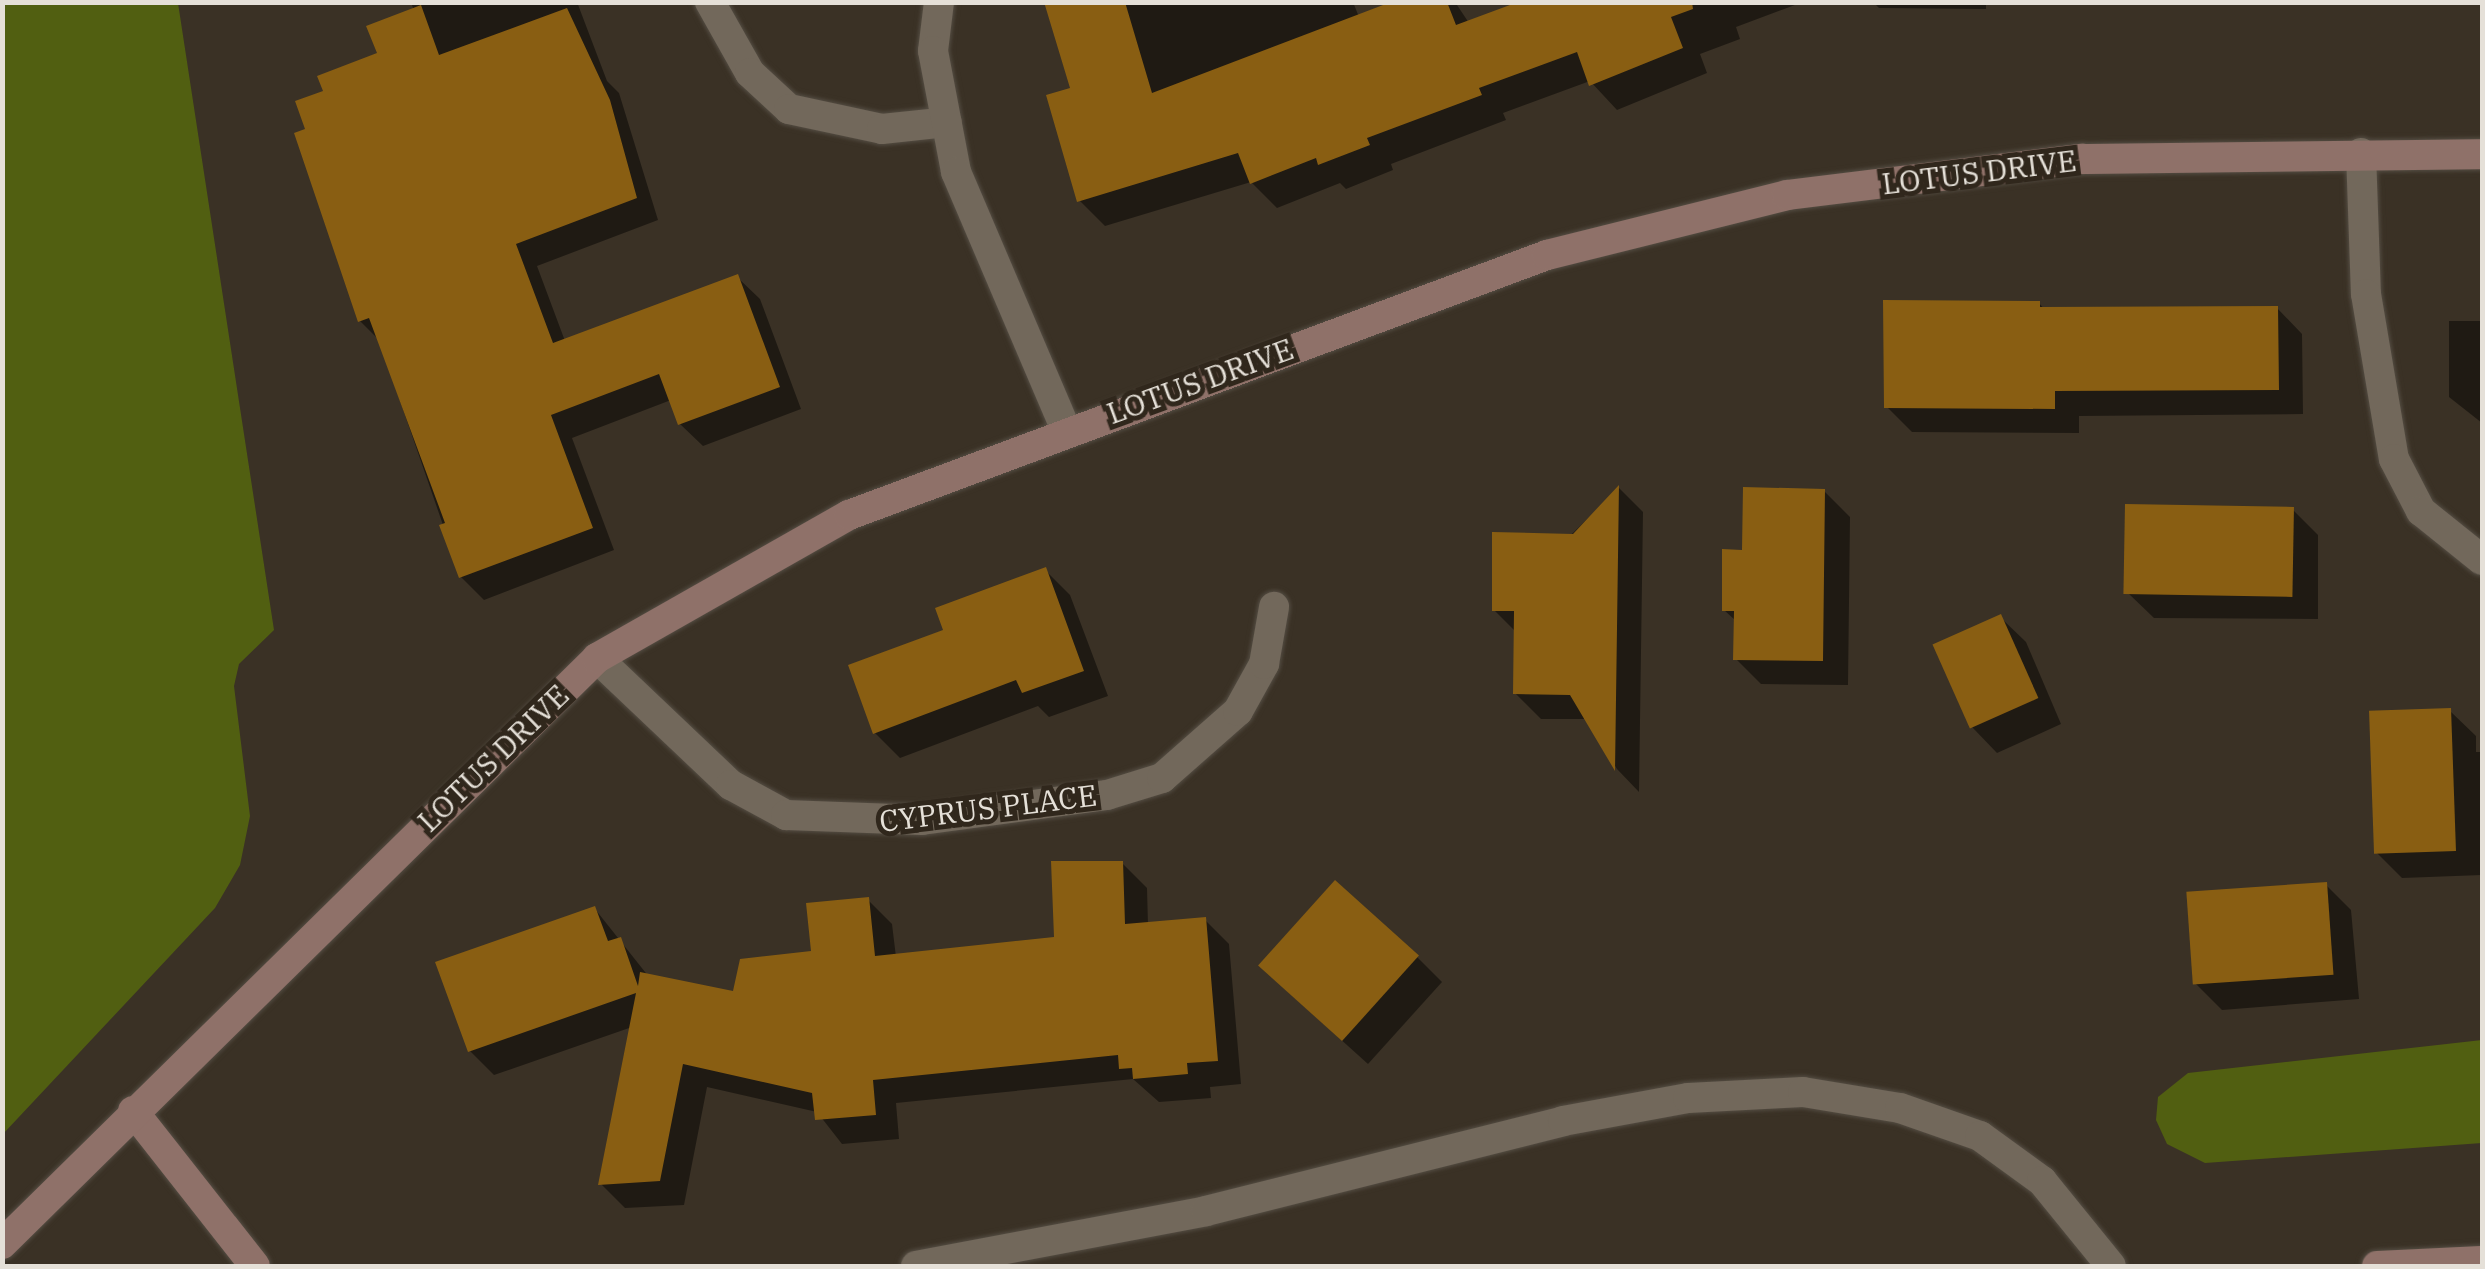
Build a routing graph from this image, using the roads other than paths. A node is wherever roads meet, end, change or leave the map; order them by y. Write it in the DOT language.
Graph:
graph roads {
  1 [pos="710,2"];
  2 [pos="939,2"];
  3 [pos="947,122"];
  4 [pos="2361,153"];
  5 [pos="2482,154"];
  6 [pos="1066,430"];
  7 [pos="2482,560"];
  8 [pos="1274,607"];
  9 [pos="598,658"];
  10 [pos="134,1111"];
  11 [pos="2,1244"];
  12 [pos="2482,1261"];
  13 [pos="256,1266"];
  14 [pos="916,1266"];
  15 [pos="2111,1266"];
  16 [pos="2377,1266"];
  1 -- 3 [label="street"];
  2 -- 3 [label="street"];
  3 -- 6 [label="street"];
  4 -- 5 [label="street, LOTUS DRIVE"];
  4 -- 6 [label="street, LOTUS DRIVE"];
  4 -- 7 [label="street"];
  6 -- 9 [label="street, LOTUS DRIVE"];
  8 -- 9 [label="street, CYPRUS PLACE"];
  9 -- 10 [label="street, LOTUS DRIVE"];
  10 -- 11 [label="street, LOTUS DRIVE"];
  10 -- 13 [label="street"];
  12 -- 16 [label="street"];
  14 -- 15 [label="street"];
}
